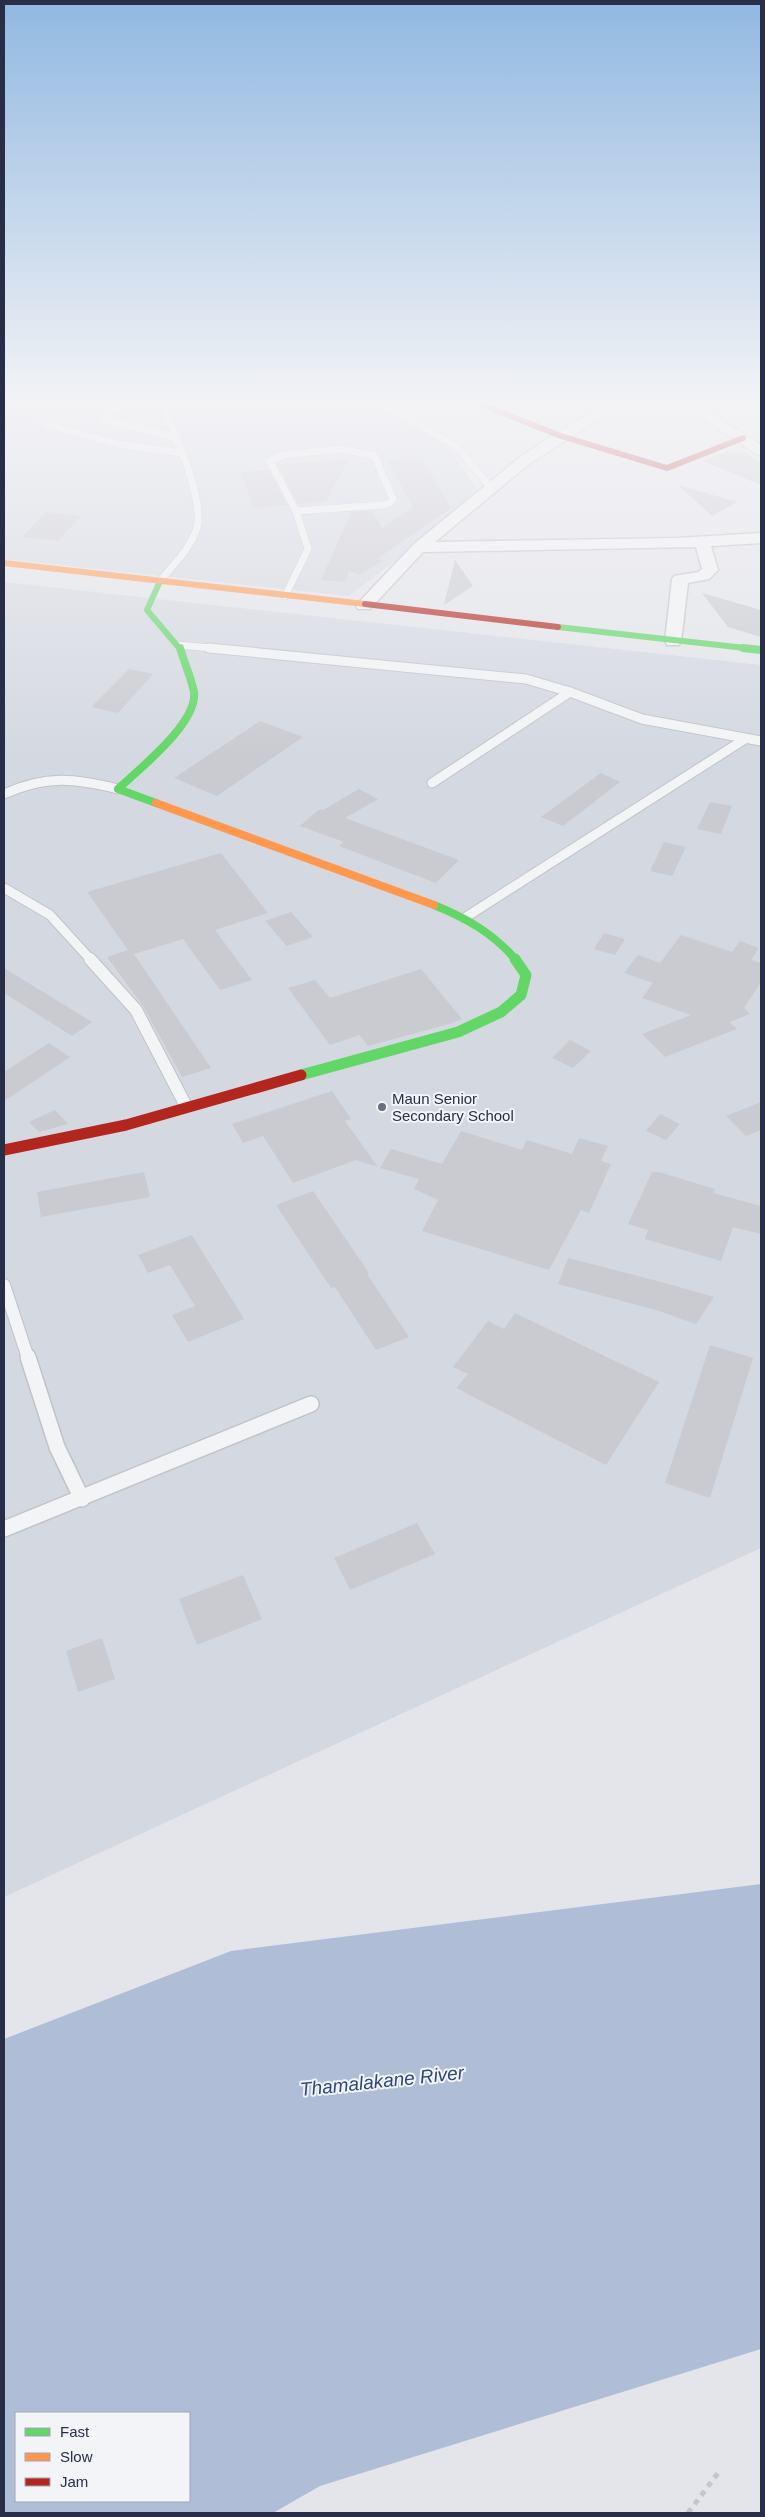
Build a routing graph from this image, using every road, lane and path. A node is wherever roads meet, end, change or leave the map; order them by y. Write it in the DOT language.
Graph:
graph roads {
  1 [pos="199,522"];
  2 [pos="300,522"];
  3 [pos="450,522"];
  4 [pos="761,538"];
  5 [pos="702,542"];
  6 [pos="419,547"];
  7 [pos="4,563"];
  8 [pos="160,581"];
  9 [pos="285,596"];
  10 [pos="364,606"];
  11 [pos="673,641"];
  12 [pos="178,645"];
  13 [pos="761,650"];
  14 [pos="570,692"];
  15 [pos="746,739"];
  16 [pos="761,741"];
  17 [pos="432,783"];
  18 [pos="118,789"];
  19 [pos="4,794"];
  20 [pos="4,888"];
  21 [pos="466,917"];
  22 [pos="186,1106"];
  23 [pos="4,1150"];
  24 [pos="4,1285"];
  25 [pos="311,1404"];
  26 [pos="82,1499"];
  27 [pos="4,1529"];
  28 [pos="721,2468"];
  29 [pos="688,2513"];
  1 -- 8 [label="lane"];
  2 -- 9 [label="lane"];
  3 -- 6 [label="street"];
  4 -- 5 [label="street"];
  5 -- 6 [label="street"];
  5 -- 11 [label="street"];
  6 -- 10 [label="street"];
  7 -- 8 [label="street"];
  8 -- 9 [label="street"];
  8 -- 12 [label="street"];
  9 -- 10 [label="street"];
  10 -- 11 [label="street"];
  11 -- 13 [label="street"];
  12 -- 14 [label="lane"];
  12 -- 18 [label="street"];
  14 -- 15 [label="lane"];
  14 -- 17 [label="lane"];
  15 -- 16 [label="lane"];
  15 -- 21 [label="lane"];
  18 -- 19 [label="lane"];
  18 -- 21 [label="street"];
  20 -- 22 [label="lane"];
  21 -- 22 [label="street"];
  22 -- 23 [label="street"];
  24 -- 26 [label="lane"];
  25 -- 26 [label="lane"];
  26 -- 27 [label="lane"];
  28 -- 29 [label="path"];
}
